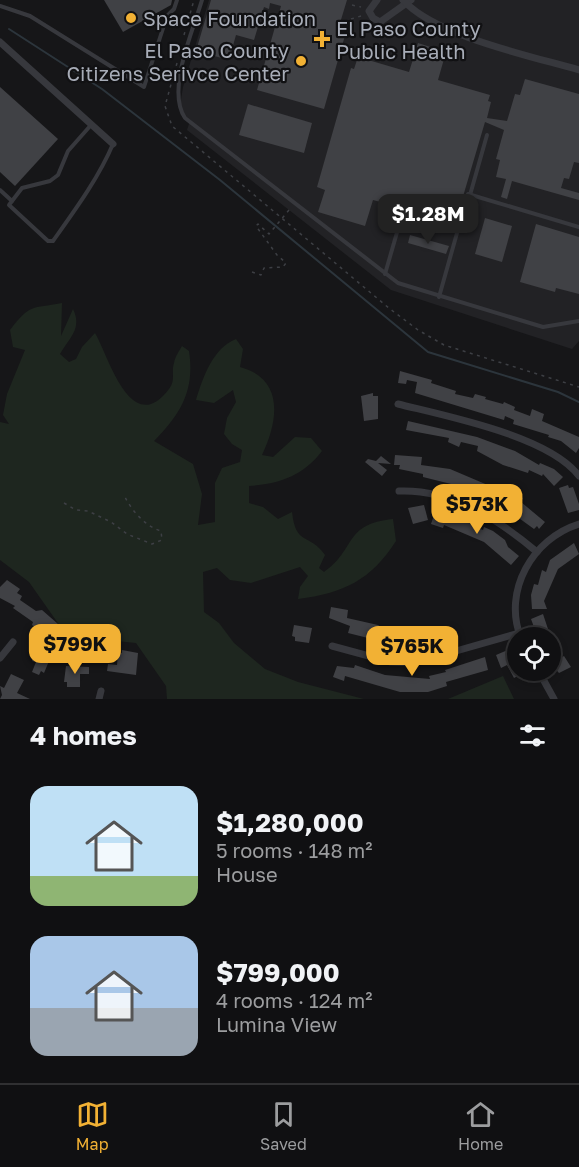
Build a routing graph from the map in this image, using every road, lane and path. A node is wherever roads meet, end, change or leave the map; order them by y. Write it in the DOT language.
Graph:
graph roads {
  1 [pos="177,0"];
  2 [pos="202,0"];
  3 [pos="378,0"];
  4 [pos="407,1"];
  5 [pos="352,5"];
  6 [pos="0,6"];
  7 [pos="361,7"];
  8 [pos="360,16"];
  9 [pos="351,19"];
  10 [pos="0,42"];
  11 [pos="579,70"];
  12 [pos="92,124"];
  13 [pos="487,135"];
  14 [pos="113,144"];
  15 [pos="0,190"];
  16 [pos="470,195"];
  17 [pos="12,201"];
  18 [pos="289,210"];
  19 [pos="579,227"];
  20 [pos="398,229"];
  21 [pos="269,234"];
  22 [pos="265,239"];
  23 [pos="252,272"];
  24 [pos="385,274"];
  25 [pos="439,297"];
  26 [pos="579,321"];
  27 [pos="398,404"];
  28 [pos="579,476"];
  29 [pos="399,490"];
  30 [pos="125,496"];
  31 [pos="64,503"];
  32 [pos="579,524"];
  33 [pos="537,552"];
  34 [pos="518,627"];
  35 [pos="507,638"];
  36 [pos="13,642"];
  37 [pos="332,646"];
  38 [pos="0,658"];
  39 [pos="544,681"];
  40 [pos="554,699"];
  1 -- 6 [label="lane"];
  2 -- 24 [label="lane"];
  3 -- 4 [label="street"];
  4 -- 11 [label="street"];
  5 -- 7 [label="path"];
  8 -- 9 [label="path"];
  10 -- 12 [label="street"];
  12 -- 14 [label="street"];
  12 -- 17 [label="lane"];
  13 -- 16 [label="lane"];
  14 -- 17 [label="lane"];
  15 -- 17 [label="lane"];
  16 -- 19 [label="lane"];
  16 -- 25 [label="lane"];
  18 -- 21 [label="path"];
  20 -- 24 [label="lane"];
  21 -- 22 [label="path"];
  21 -- 22 [label="path"];
  22 -- 23 [label="path"];
  24 -- 25 [label="lane"];
  25 -- 26 [label="lane"];
  27 -- 28 [label="street"];
  29 -- 33 [label="street"];
  30 -- 31 [label="path"];
  32 -- 33 [label="street"];
  33 -- 34 [label="street"];
  35 -- 37 [label="street"];
  36 -- 38 [label="street"];
  39 -- 40 [label="street"];
}
